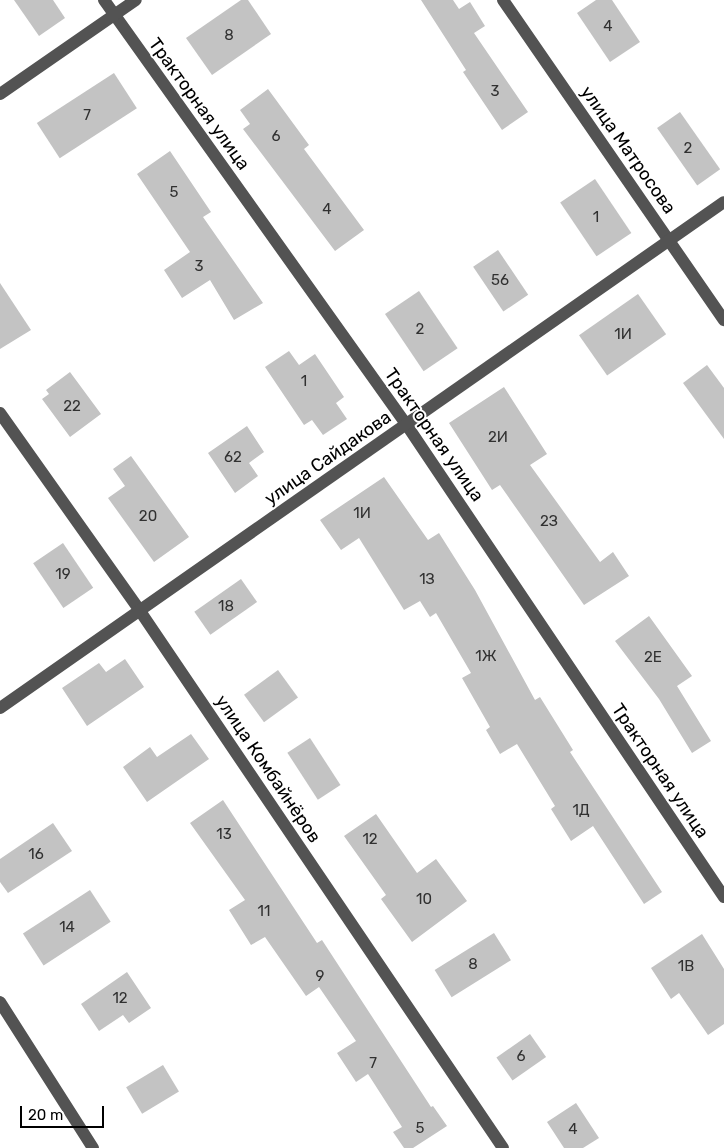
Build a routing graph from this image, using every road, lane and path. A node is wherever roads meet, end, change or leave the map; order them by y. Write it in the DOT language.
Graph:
graph roads {
  1 [pos="104,0"];
  2 [pos="136,0"];
  3 [pos="502,0"];
  4 [pos="114,15"];
  5 [pos="0,94"];
  6 [pos="724,202"];
  7 [pos="670,241"];
  8 [pos="724,320"];
  9 [pos="0,412"];
  10 [pos="406,424"];
  11 [pos="140,611"];
  12 [pos="0,708"];
  13 [pos="724,897"];
  14 [pos="0,1002"];
  15 [pos="92,1148"];
  16 [pos="503,1148"];
  1 -- 4 [label="street, Тракторная улица"];
  2 -- 4 [label="street"];
  3 -- 7 [label="street, улица Матросова"];
  4 -- 5 [label="street"];
  4 -- 10 [label="street, Тракторная улица"];
  6 -- 7 [label="street, улица Сайдакова"];
  7 -- 8 [label="street, улица Матросова"];
  7 -- 10 [label="street, улица Сайдакова"];
  9 -- 11 [label="street, улица Комбайнёров"];
  10 -- 11 [label="street, улица Сайдакова"];
  10 -- 13 [label="street, Тракторная улица"];
  11 -- 12 [label="street, улица Сайдакова"];
  11 -- 16 [label="street, улица Комбайнёров"];
  14 -- 15 [label="street"];
}
